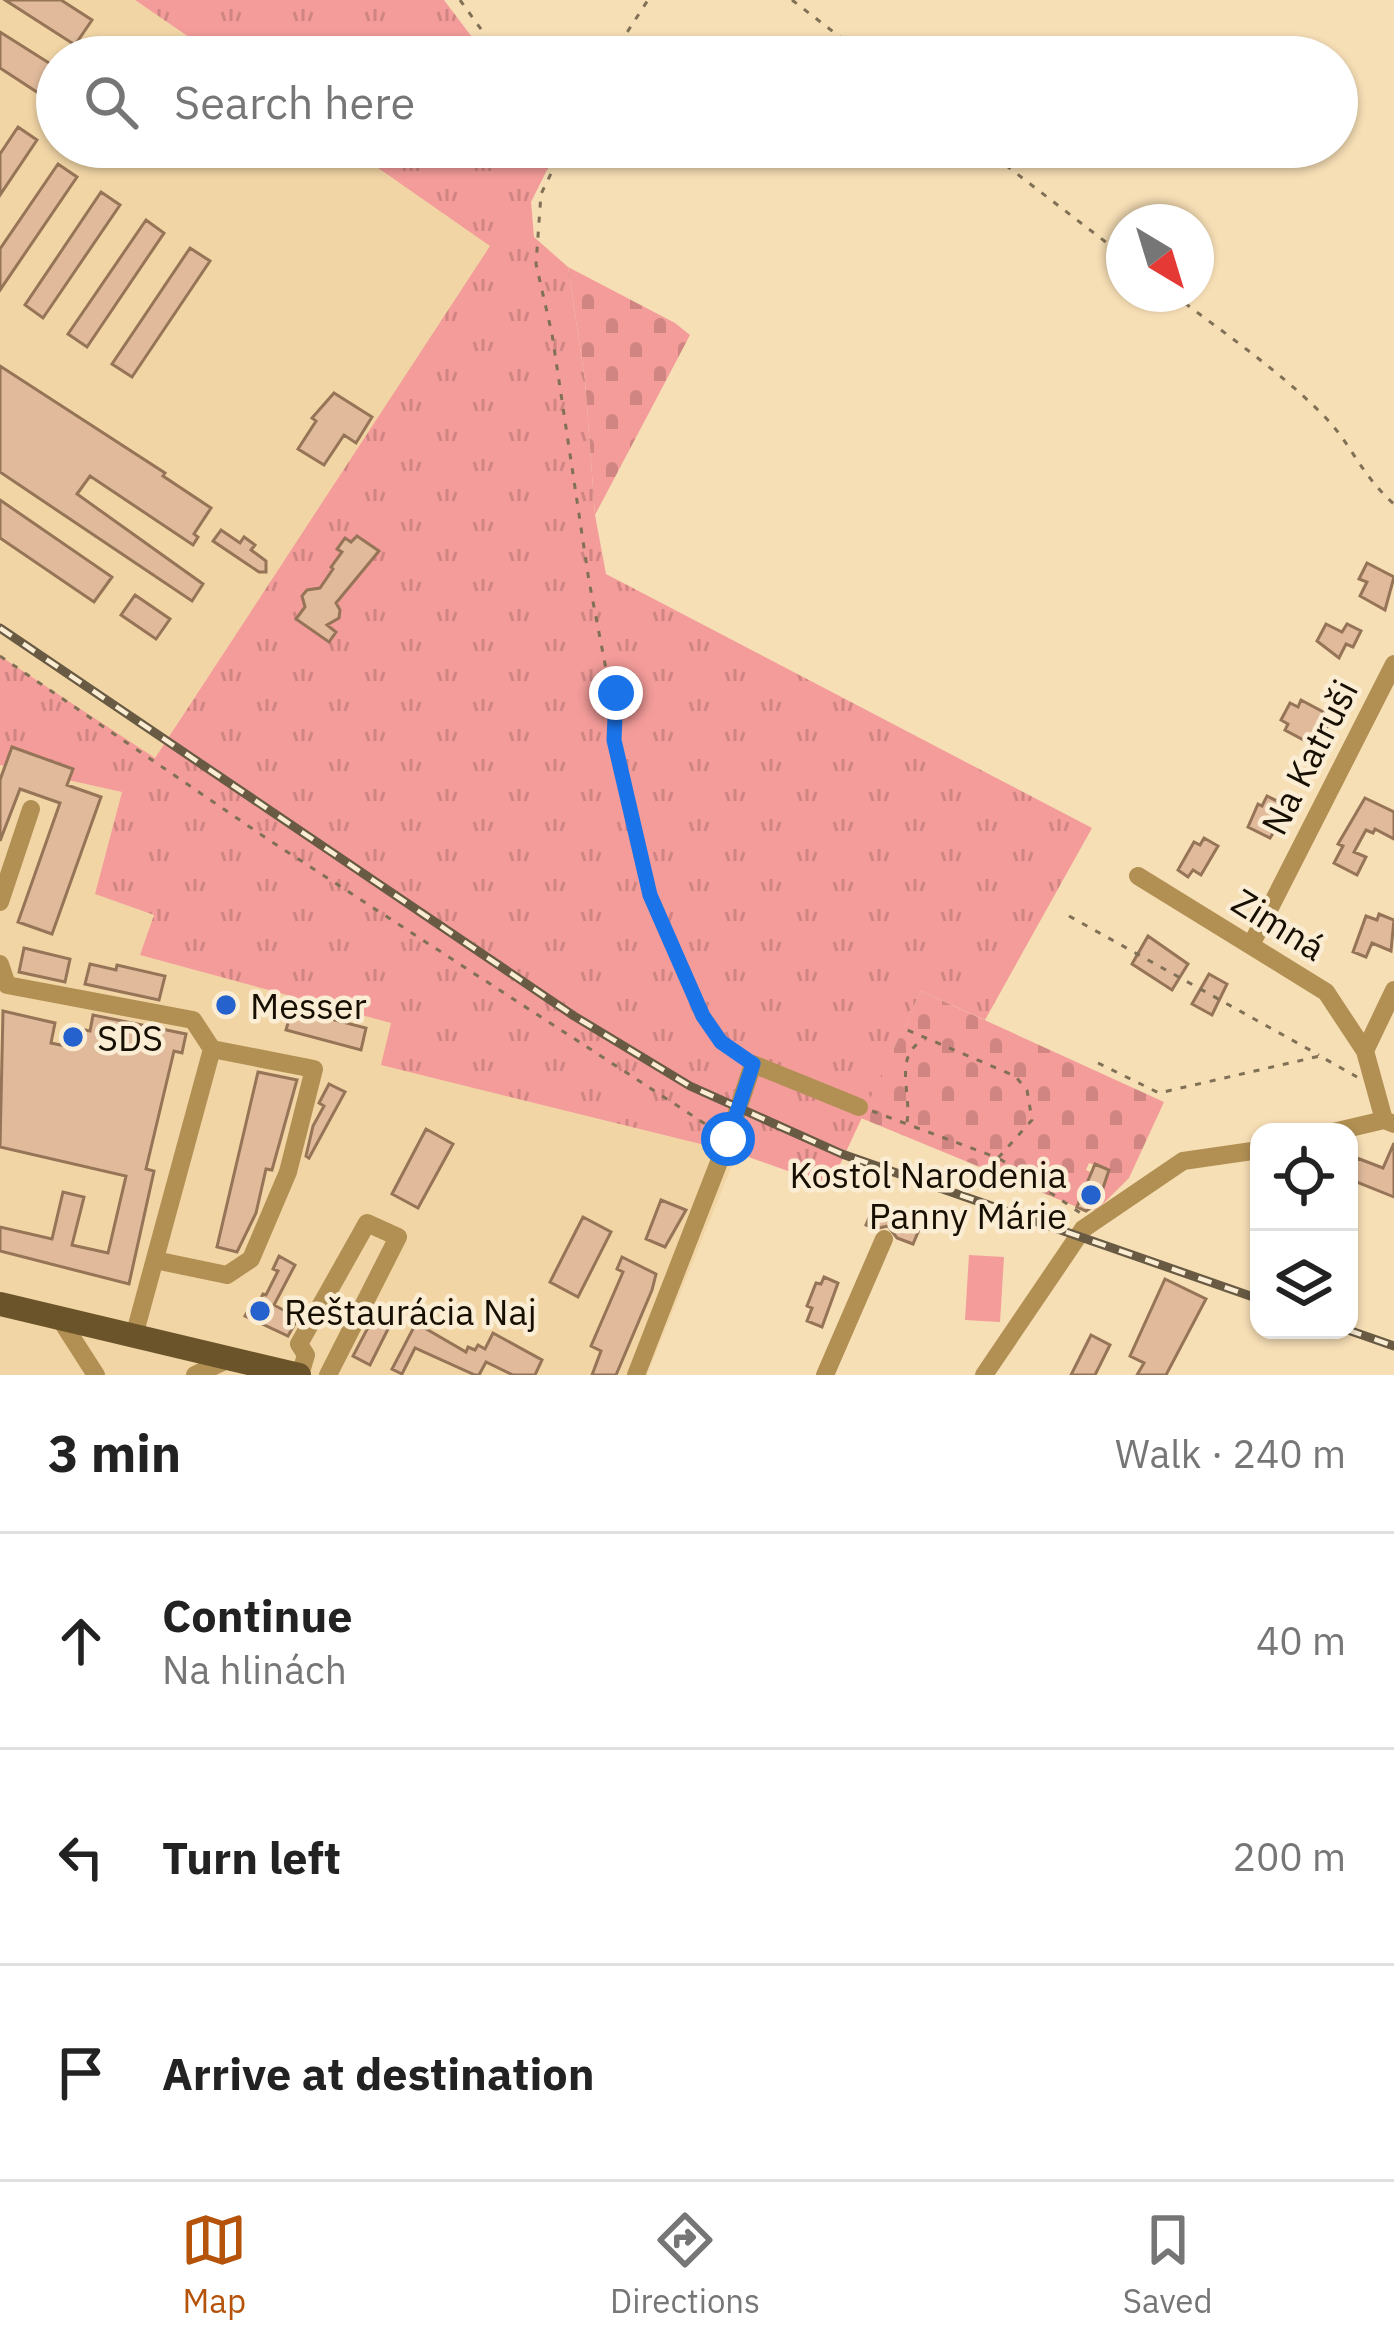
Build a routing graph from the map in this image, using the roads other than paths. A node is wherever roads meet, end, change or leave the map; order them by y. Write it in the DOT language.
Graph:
graph roads {
  1 [pos="1394,664"];
  2 [pos="31,809"];
  3 [pos="1138,876"];
  4 [pos="0,902"];
  5 [pos="1251,945"];
  6 [pos="0,964"];
  7 [pos="1394,990"];
  8 [pos="212,1049"];
  9 [pos="1365,1051"];
  10 [pos="859,1107"];
  11 [pos="1389,1122"];
  12 [pos="1358,1128"];
  13 [pos="1250,1151"];
  14 [pos="884,1239"];
  15 [pos="154,1260"];
  16 [pos="0,1304"];
  17 [pos="60,1319"];
  18 [pos="134,1336"];
  19 [pos="231,1358"];
  20 [pos="96,1375"];
  21 [pos="195,1375"];
  22 [pos="299,1375"];
  23 [pos="328,1375"];
  24 [pos="636,1375"];
  25 [pos="825,1375"];
  26 [pos="984,1375"];
  1 -- 5 [label="street, Na Katruši"];
  2 -- 4 [label="street"];
  3 -- 5 [label="street, Zimná"];
  5 -- 9 [label="street, Zimná"];
  6 -- 8 [label="street"];
  7 -- 9 [label="street"];
  8 -- 15 [label="street"];
  8 -- 15 [label="street"];
  9 -- 11 [label="street, Zimná"];
  10 -- 24 [label="street"];
  11 -- 12 [label="street"];
  13 -- 26 [label="street"];
  14 -- 25 [label="street"];
  15 -- 18 [label="street"];
  16 -- 17 [label="main road"];
  17 -- 18 [label="main road"];
  17 -- 20 [label="street"];
  18 -- 19 [label="main road"];
  19 -- 21 [label="street"];
  19 -- 22 [label="main road"];
  22 -- 23 [label="street"];
}
